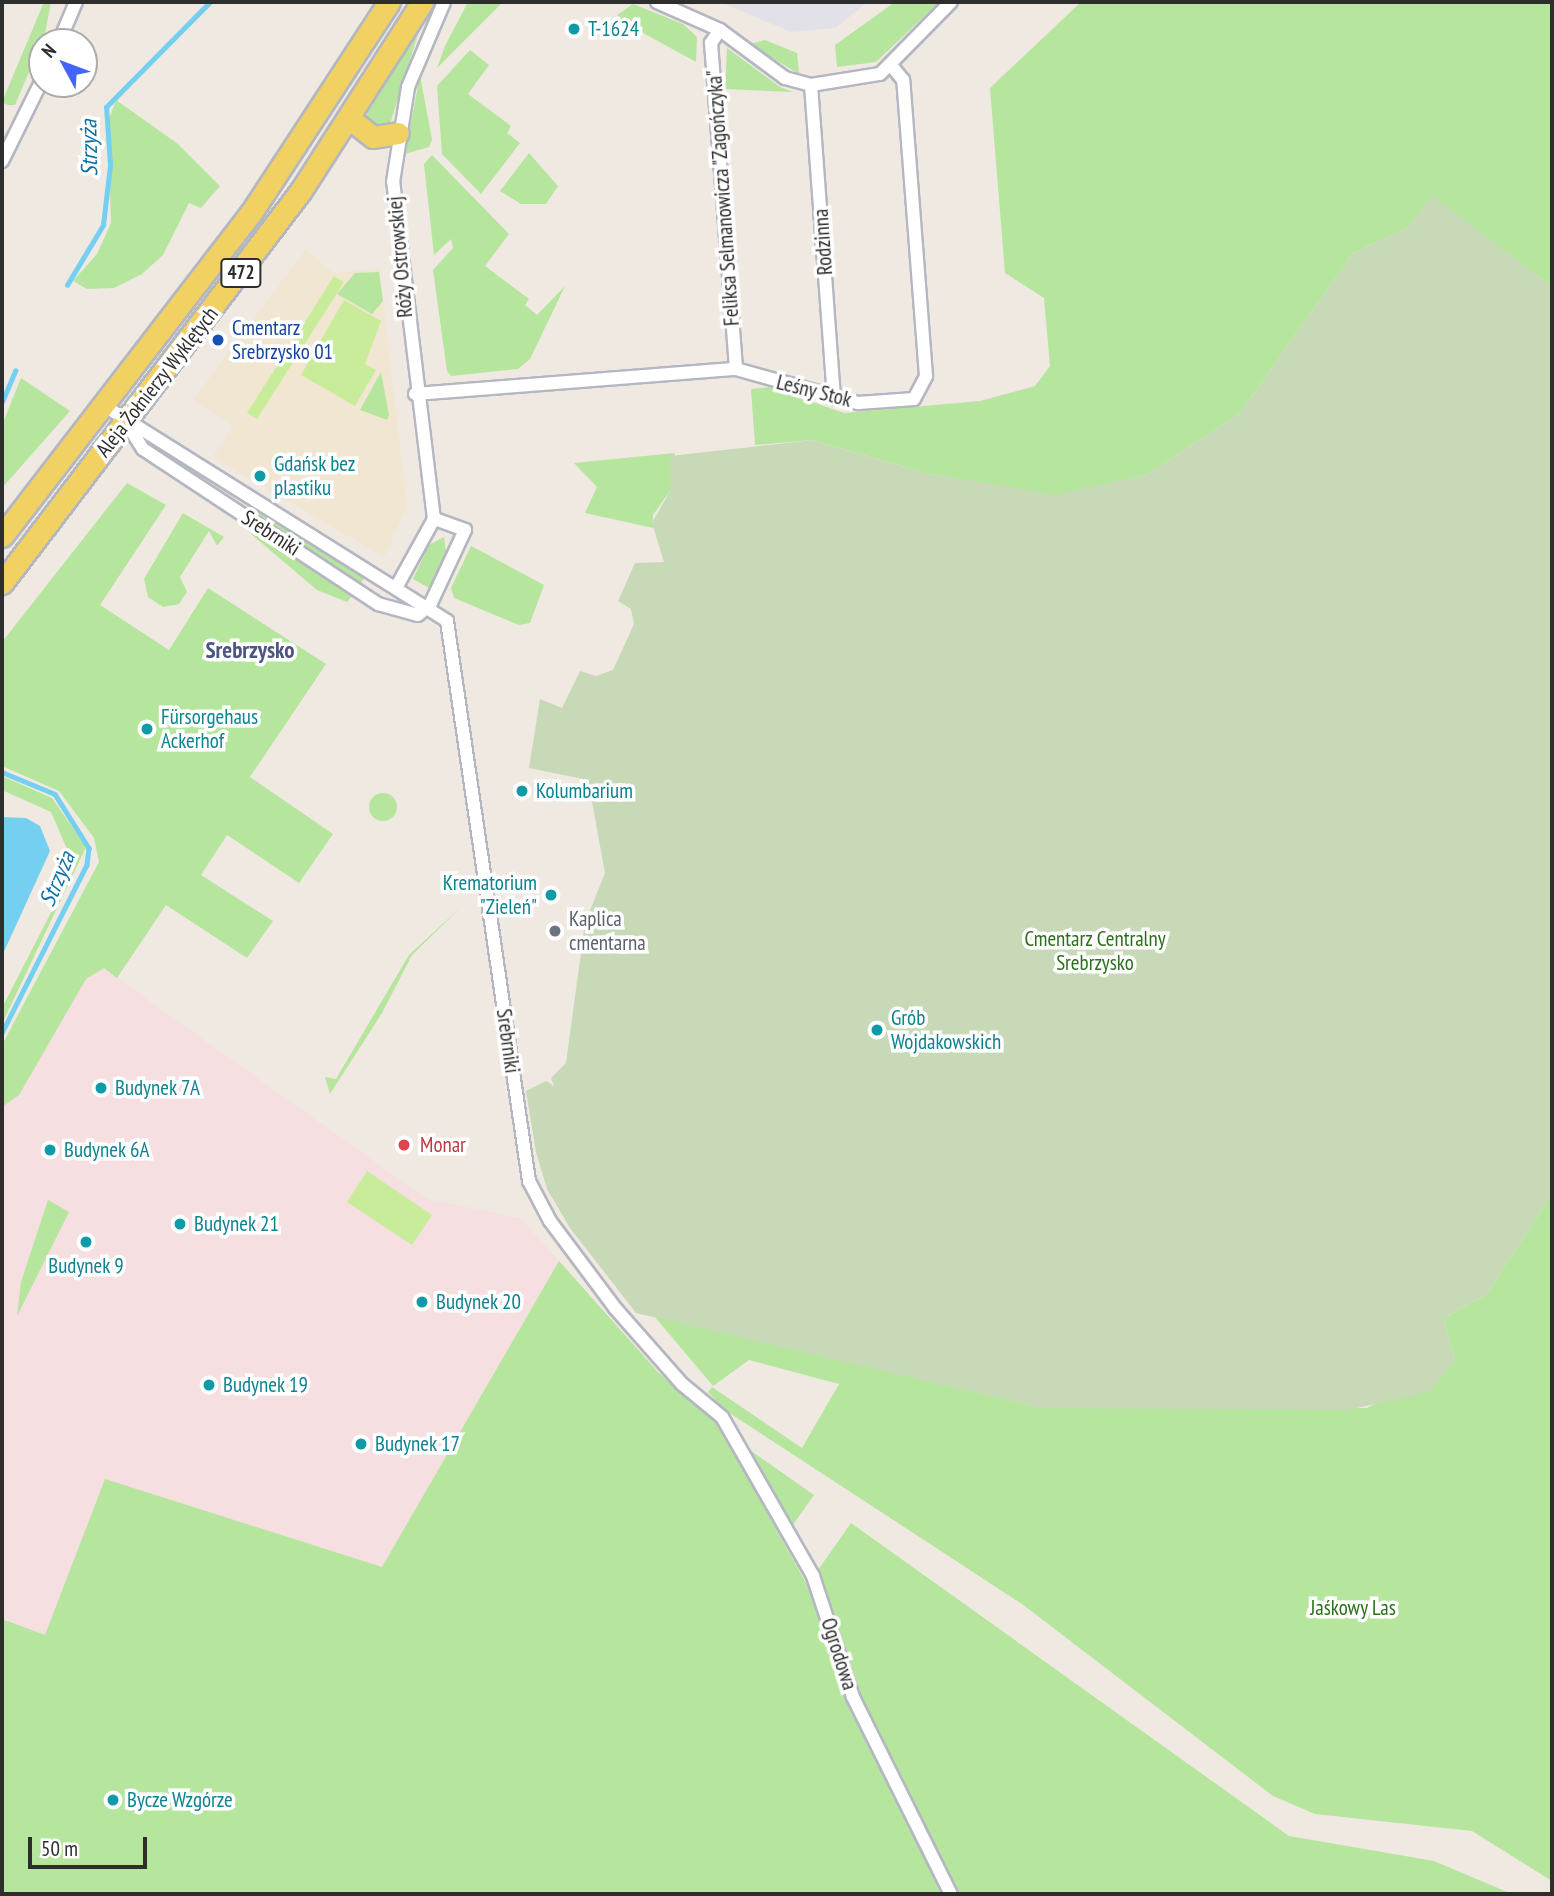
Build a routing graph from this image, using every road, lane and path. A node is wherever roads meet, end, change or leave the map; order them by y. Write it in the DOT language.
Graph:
graph roads {
  1 [pos="76,2"];
  2 [pos="389,2"];
  3 [pos="422,2"];
  4 [pos="444,2"];
  5 [pos="657,2"];
  6 [pos="951,2"];
  7 [pos="65,28"];
  8 [pos="720,30"];
  9 [pos="891,65"];
  10 [pos="811,85"];
  11 [pos="33,98"];
  12 [pos="350,119"];
  13 [pos="398,133"];
  14 [pos="2,160"];
  15 [pos="736,369"];
  16 [pos="415,394"];
  17 [pos="834,398"];
  18 [pos="103,405"];
  19 [pos="126,422"];
  20 [pos="257,499"];
  21 [pos="246,515"];
  22 [pos="434,519"];
  23 [pos="2,536"];
  24 [pos="2,583"];
  25 [pos="397,586"];
  26 [pos="430,605"];
  27 [pos="722,1417"];
  28 [pos="951,1894"];
  1 -- 7 [label="street"];
  2 -- 18 [label="main road, Aleja Żołnierzy Wyklętych / 472"];
  3 -- 12 [label="main road, Aleja Żołnierzy Wyklętych / 472"];
  4 -- 13 [label="street, Róży Ostrowskiej"];
  5 -- 8 [label="street"];
  6 -- 9 [label="street"];
  8 -- 10 [label="street"];
  8 -- 15 [label="street, Feliksa Selmanowicza \"Zagończyka\""];
  9 -- 10 [label="street"];
  9 -- 17 [label="street, Leśny Stok"];
  10 -- 17 [label="street, Rodzinna"];
  11 -- 14 [label="street"];
  12 -- 13 [label="main road"];
  12 -- 19 [label="main road, Aleja Żołnierzy Wyklętych / 472"];
  13 -- 16 [label="street, Róży Ostrowskiej"];
  15 -- 16 [label="street, Leśny Stok"];
  15 -- 17 [label="street, Leśny Stok"];
  16 -- 22 [label="street, Róży Ostrowskiej"];
  18 -- 19 [label="street, Srebrniki"];
  18 -- 23 [label="main road, Aleja Żołnierzy Wyklętych / 472"];
  19 -- 20 [label="street, Srebrniki"];
  19 -- 21 [label="street, Srebrniki"];
  19 -- 24 [label="main road, Aleja Żołnierzy Wyklętych / 472"];
  20 -- 21 [label="street"];
  20 -- 25 [label="street, Srebrniki"];
  21 -- 26 [label="street, Srebrniki"];
  22 -- 25 [label="street"];
  22 -- 26 [label="street"];
  25 -- 26 [label="street, Srebrniki"];
  26 -- 27 [label="street, Srebrniki"];
  27 -- 28 [label="street, Ogrodowa"];
}
